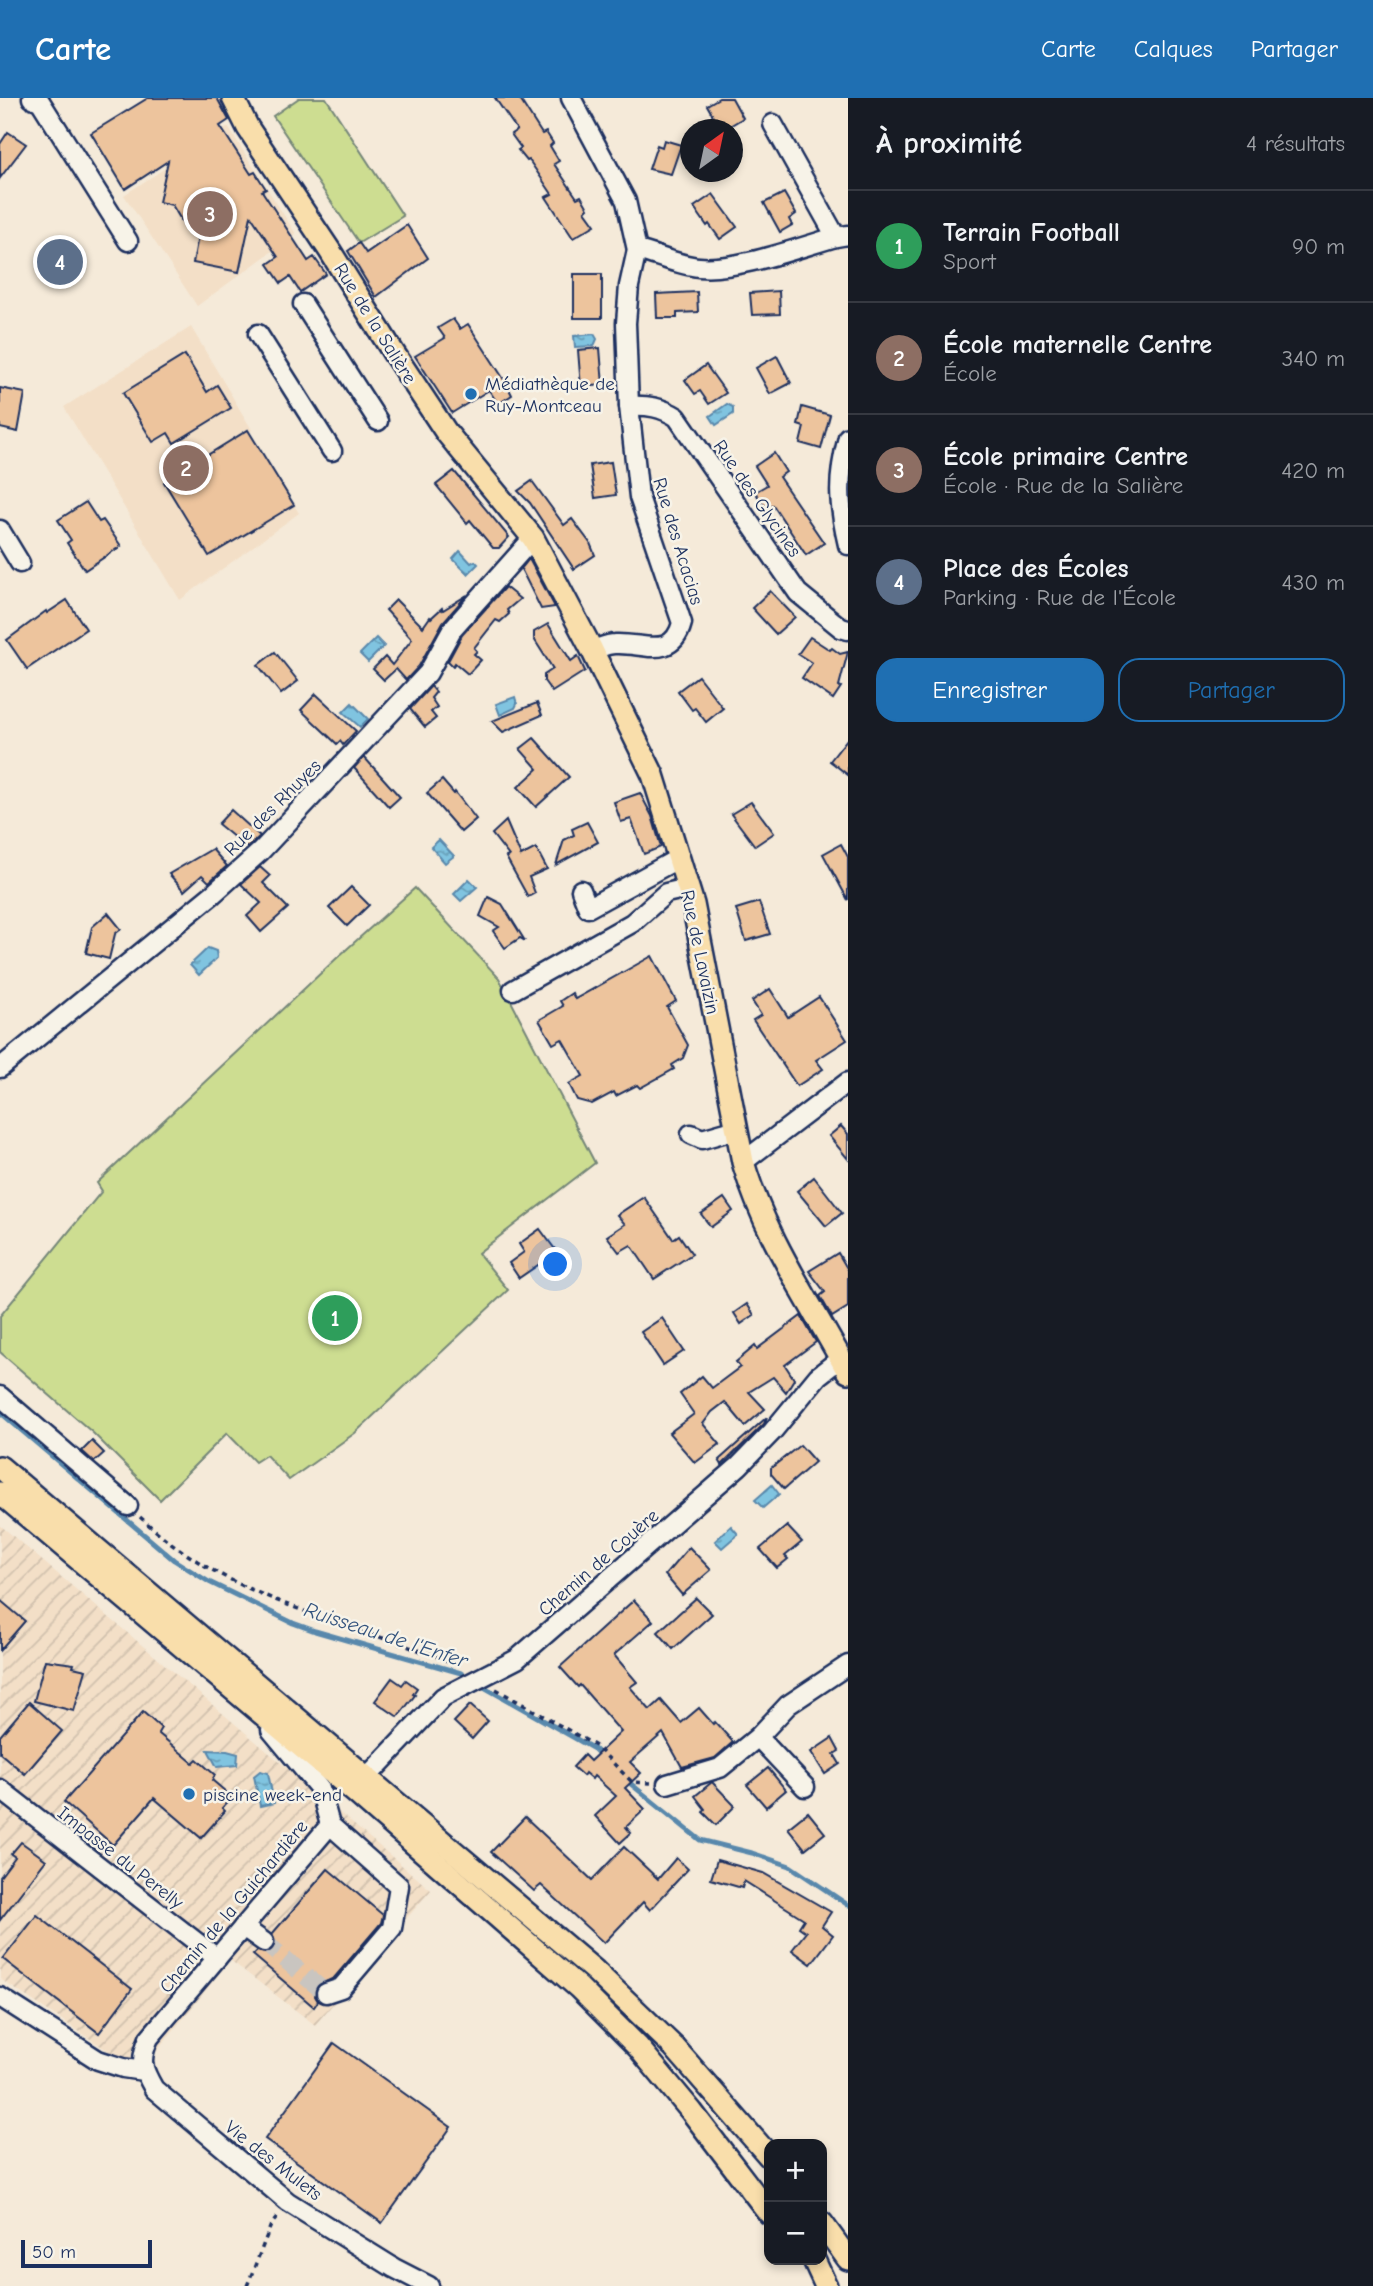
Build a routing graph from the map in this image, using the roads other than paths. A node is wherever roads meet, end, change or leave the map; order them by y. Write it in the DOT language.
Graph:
graph roads {
  1 [pos="32,98"];
  2 [pos="233,98"];
  3 [pos="571,98"];
  4 [pos="773,124"];
  5 [pos="842,236"];
  6 [pos="128,241"];
  7 [pos="637,250"];
  8 [pos="303,304"];
  9 [pos="258,334"];
  10 [pos="629,406"];
  11 [pos="378,421"];
  12 [pos="848,437"];
  13 [pos="332,451"];
  14 [pos="0,530"];
  15 [pos="533,538"];
  16 [pos="848,545"];
  17 [pos="20,563"];
  18 [pos="848,631"];
  19 [pos="592,650"];
  20 [pos="678,858"];
  21 [pos="688,888"];
  22 [pos="581,890"];
  23 [pos="513,990"];
  24 [pos="0,1068"];
  25 [pos="848,1082"];
  26 [pos="737,1129"];
  27 [pos="691,1134"];
  28 [pos="743,1162"];
  29 [pos="844,1365"];
  30 [pos="0,1396"];
  31 [pos="0,1467"];
  32 [pos="0,1493"];
  33 [pos="128,1506"];
  34 [pos="848,1665"];
  35 [pos="249,1703"];
  36 [pos="758,1737"];
  37 [pos="367,1777"];
  38 [pos="667,1784"];
  39 [pos="805,1787"];
  40 [pos="0,1789"];
  41 [pos="330,1825"];
  42 [pos="243,1927"];
  43 [pos="264,1942"];
  44 [pos="216,1958"];
  45 [pos="326,1993"];
  46 [pos="0,1997"];
  47 [pos="144,2071"];
  48 [pos="764,2149"];
  49 [pos="764,2207"];
  50 [pos="827,2229"];
  51 [pos="848,2259"];
  52 [pos="816,2265"];
  53 [pos="429,2286"];
  54 [pos="826,2286"];
  1 -- 6 [label="street"];
  2 -- 15 [label="main road, Rue de la Salière"];
  3 -- 7 [label="street"];
  4 -- 5 [label="street"];
  5 -- 7 [label="street"];
  7 -- 10 [label="street, Rue des Acacias"];
  8 -- 11 [label="street"];
  9 -- 13 [label="street"];
  10 -- 18 [label="street, Rue des Glycines"];
  10 -- 19 [label="street, Rue des Acacias"];
  12 -- 16 [label="street"];
  14 -- 17 [label="street"];
  15 -- 19 [label="main road, Rue de Lavaizin"];
  15 -- 24 [label="street, Rue des Rhuyes"];
  19 -- 20 [label="main road, Rue de Lavaizin"];
  20 -- 21 [label="main road, Rue de Lavaizin"];
  20 -- 22 [label="street"];
  21 -- 23 [label="street"];
  21 -- 26 [label="main road, Rue de Lavaizin"];
  25 -- 28 [label="street"];
  26 -- 27 [label="street"];
  26 -- 28 [label="main road, Rue de Lavaizin"];
  28 -- 29 [label="main road, Rue de Lavaizin"];
  29 -- 37 [label="street, Chemin de Couère"];
  30 -- 33 [label="street"];
  31 -- 37 [label="main road"];
  32 -- 35 [label="main road"];
  34 -- 36 [label="street"];
  35 -- 41 [label="street, Chemin de la Guichardière"];
  35 -- 49 [label="main road"];
  36 -- 38 [label="street"];
  36 -- 39 [label="street"];
  37 -- 48 [label="main road"];
  40 -- 44 [label="street, Impasse du Perelly"];
  41 -- 42 [label="street, Chemin de la Guichardière"];
  41 -- 45 [label="street"];
  42 -- 43 [label="street"];
  42 -- 44 [label="street, Chemin de la Guichardière"];
  44 -- 47 [label="street, Chemin de la Guichardière"];
  46 -- 47 [label="street"];
  47 -- 53 [label="street, Vie des Mulets"];
  50 -- 51 [label="main road"];
  52 -- 54 [label="main road"];
}
